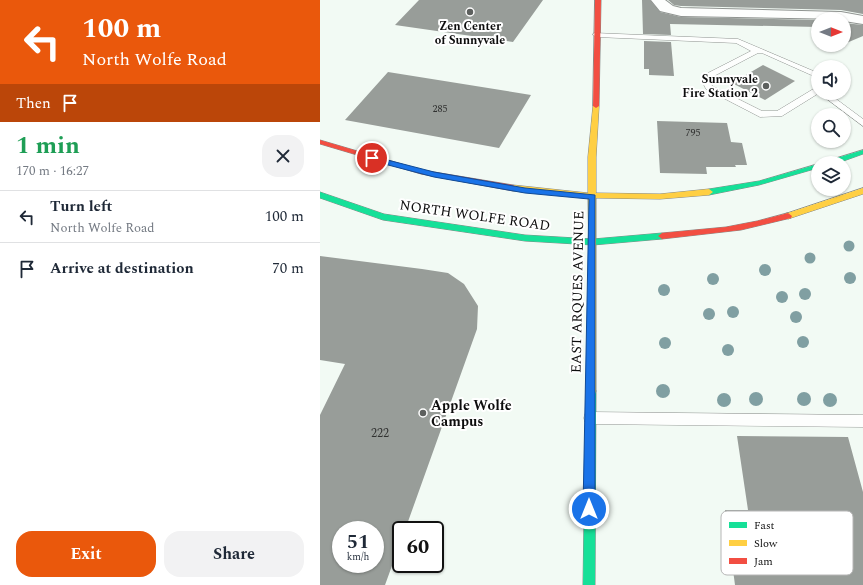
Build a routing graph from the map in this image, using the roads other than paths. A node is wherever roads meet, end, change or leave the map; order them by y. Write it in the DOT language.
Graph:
graph roads {
  1 [pos="598,0"];
  2 [pos="658,0"];
  3 [pos="863,20"];
  4 [pos="597,35"];
  5 [pos="757,51"];
  6 [pos="811,73"];
  7 [pos="811,94"];
  8 [pos="832,100"];
  9 [pos="863,123"];
  10 [pos="320,142"];
  11 [pos="863,152"];
  12 [pos="851,156"];
  13 [pos="811,168"];
  14 [pos="863,191"];
  15 [pos="320,195"];
  16 [pos="593,196"];
  17 [pos="593,242"];
  18 [pos="590,418"];
  19 [pos="863,421"];
  20 [pos="589,585"];
  1 -- 4 [label="main road, EAST ARQUES AVENUE"];
  2 -- 3 [label="street"];
  4 -- 5 [label="lane"];
  4 -- 16 [label="main road, EAST ARQUES AVENUE"];
  5 -- 6 [label="lane"];
  5 -- 7 [label="lane"];
  8 -- 9 [label="lane"];
  10 -- 16 [label="main road"];
  11 -- 12 [label="main road"];
  13 -- 16 [label="main road"];
  14 -- 17 [label="main road, NORTH WOLFE ROAD"];
  15 -- 17 [label="main road, NORTH WOLFE ROAD"];
  16 -- 17 [label="main road, EAST ARQUES AVENUE"];
  17 -- 18 [label="main road, EAST ARQUES AVENUE"];
  18 -- 19 [label="lane"];
  18 -- 20 [label="main road, EAST ARQUES AVENUE"];
}
